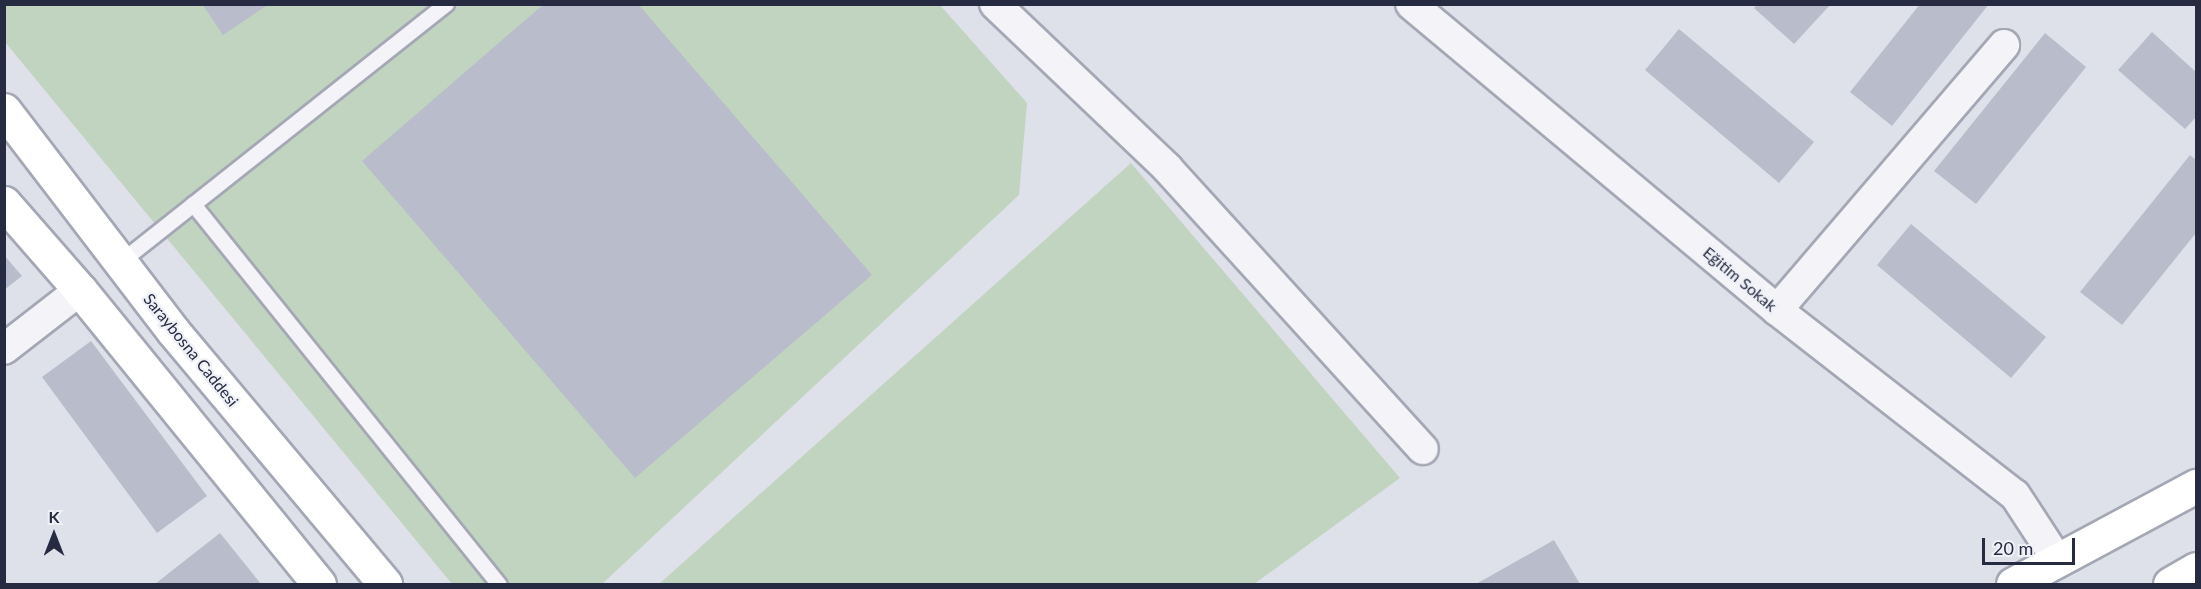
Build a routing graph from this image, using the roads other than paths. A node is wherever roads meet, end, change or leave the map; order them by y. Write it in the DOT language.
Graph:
graph roads {
  1 [pos="446,4"];
  2 [pos="995,4"];
  3 [pos="1411,4"];
  4 [pos="2004,45"];
  5 [pos="4,110"];
  6 [pos="4,203"];
  7 [pos="193,204"];
  8 [pos="120,262"];
  9 [pos="80,290"];
  10 [pos="1778,310"];
  11 [pos="4,349"];
  12 [pos="1423,449"];
  13 [pos="2196,486"];
  14 [pos="2058,561"];
  15 [pos="2196,569"];
  16 [pos="310,582"];
  17 [pos="384,585"];
  18 [pos="499,585"];
  19 [pos="2013,585"];
  20 [pos="2170,585"];
  1 -- 7 [label="lane"];
  2 -- 12 [label="street"];
  3 -- 10 [label="street, Eğitim Sokak"];
  4 -- 10 [label="street"];
  5 -- 8 [label="main road, Saraybosna Caddesi"];
  6 -- 9 [label="main road"];
  7 -- 8 [label="lane"];
  7 -- 18 [label="lane"];
  8 -- 17 [label="main road, Saraybosna Caddesi"];
  9 -- 11 [label="street"];
  9 -- 16 [label="main road"];
  10 -- 14 [label="street, Eğitim Sokak"];
  13 -- 14 [label="main road"];
  14 -- 19 [label="main road"];
  15 -- 20 [label="main road"];
}
